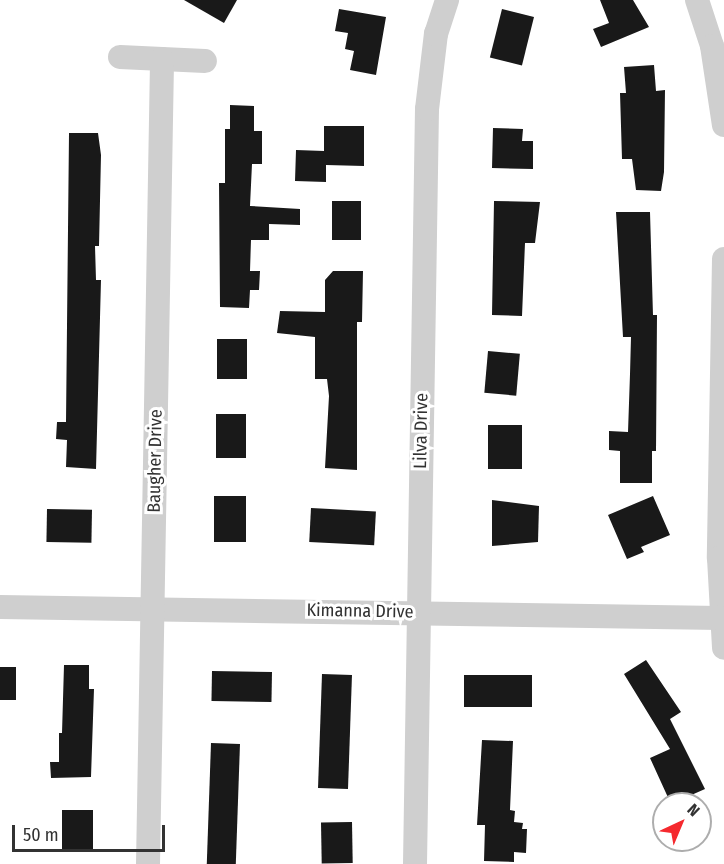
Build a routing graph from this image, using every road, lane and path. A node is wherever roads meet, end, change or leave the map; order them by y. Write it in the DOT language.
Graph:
graph roads {
  1 [pos="447,0"];
  2 [pos="697,0"];
  3 [pos="120,57"];
  4 [pos="162,58"];
  5 [pos="205,61"];
  6 [pos="724,125"];
  7 [pos="724,259"];
  8 [pos="0,607"];
  9 [pos="152,609"];
  10 [pos="417,612"];
  11 [pos="720,618"];
  12 [pos="724,648"];
  13 [pos="148,864"];
  14 [pos="415,864"];
  1 -- 10 [label="street, Lilva Drive"];
  2 -- 6 [label="street"];
  3 -- 4 [label="street"];
  4 -- 5 [label="street"];
  4 -- 9 [label="street, Baugher Drive"];
  7 -- 11 [label="street"];
  8 -- 9 [label="street, Kimanna Drive"];
  9 -- 10 [label="street, Kimanna Drive"];
  9 -- 13 [label="street, Baugher Drive"];
  10 -- 11 [label="street, Kimanna Drive"];
  10 -- 14 [label="street, Lilva Drive"];
  11 -- 12 [label="street"];
}
